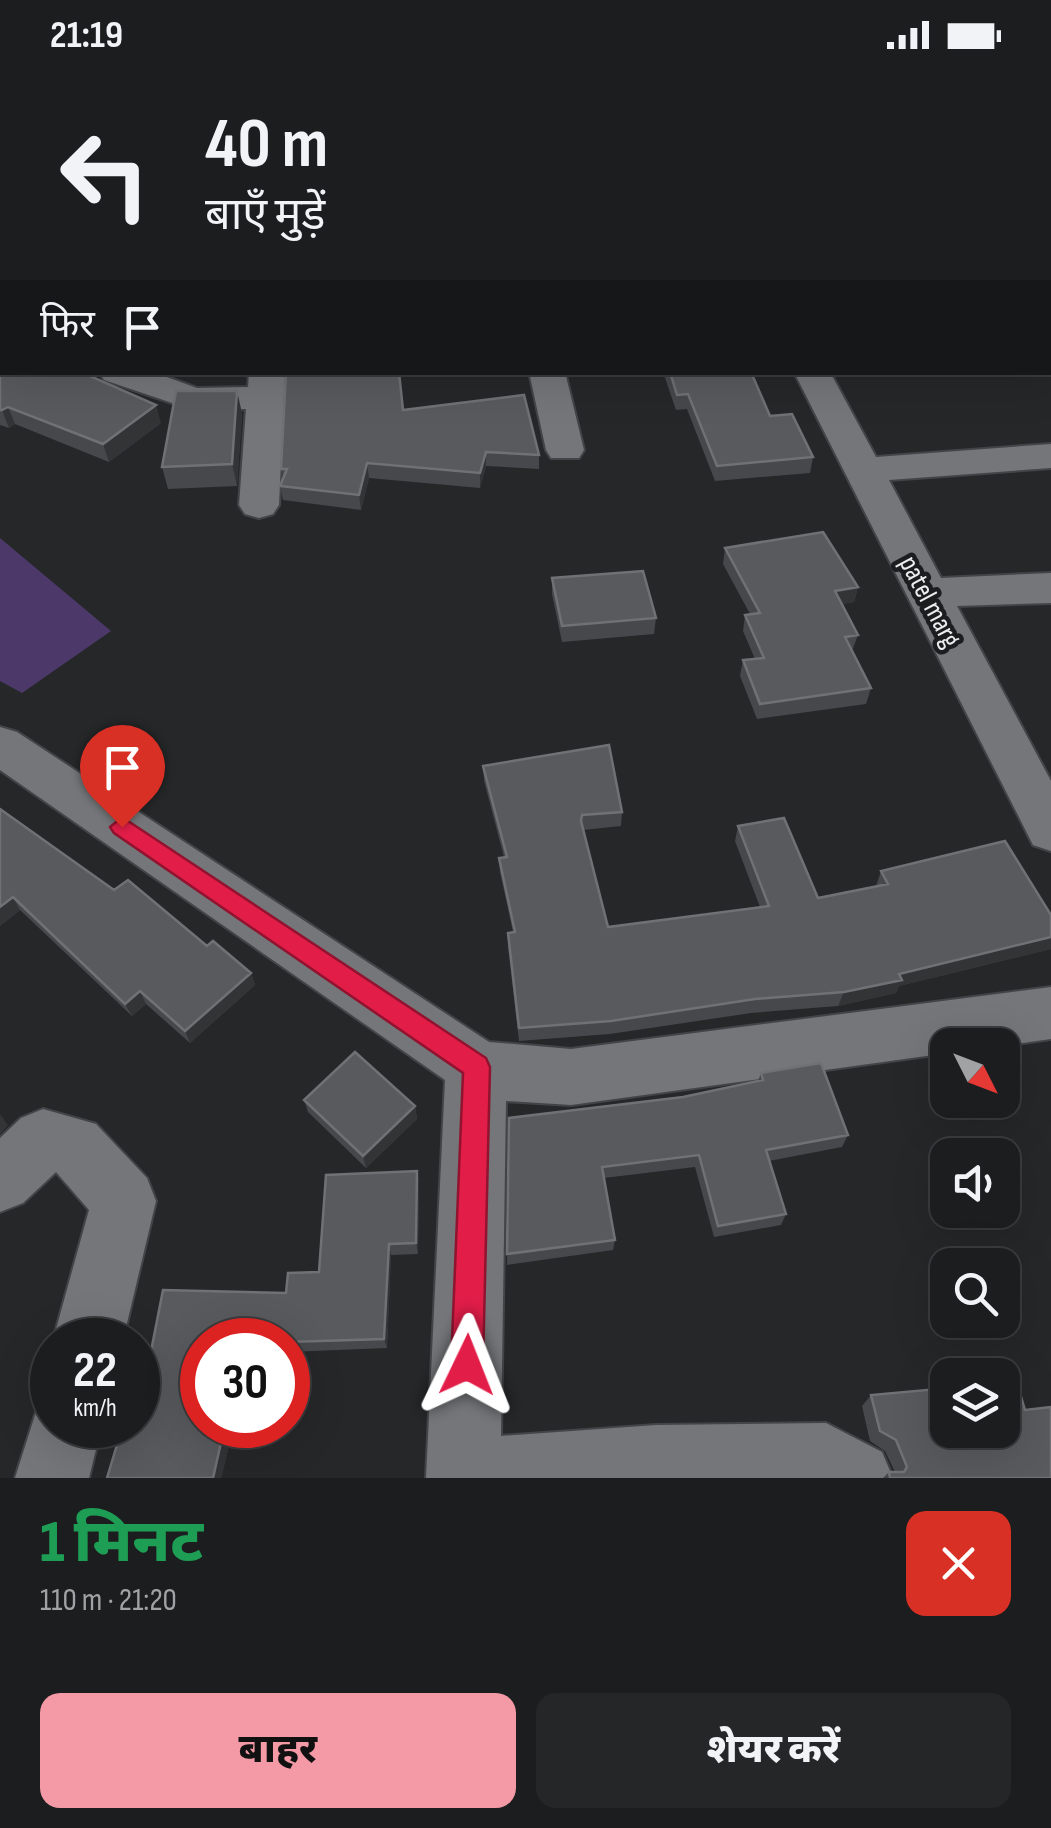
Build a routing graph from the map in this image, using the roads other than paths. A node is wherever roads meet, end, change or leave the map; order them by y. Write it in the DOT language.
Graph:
graph roads {
  1 [pos="125,375"];
  2 [pos="548,375"];
  3 [pos="814,375"];
  4 [pos="267,386"];
  5 [pos="565,450"];
  6 [pos="1051,456"];
  7 [pos="866,470"];
  8 [pos="258,506"];
  9 [pos="1051,588"];
  10 [pos="926,593"];
  11 [pos="0,745"];
  12 [pos="1030,750"];
  13 [pos="1051,830"];
  14 [pos="1051,1013"];
  15 [pos="476,1067"];
  16 [pos="0,1181"];
  17 [pos="94,1318"];
  18 [pos="60,1448"];
  19 [pos="463,1477"];
  20 [pos="52,1478"];
  21 [pos="856,1478"];
  1 -- 4 [label="street"];
  2 -- 5 [label="street"];
  3 -- 7 [label="street, patel marg"];
  4 -- 8 [label="street"];
  6 -- 7 [label="street"];
  7 -- 10 [label="street, patel marg"];
  9 -- 10 [label="street"];
  10 -- 12 [label="street, patel marg"];
  11 -- 15 [label="street"];
  12 -- 13 [label="street, patel marg"];
  14 -- 15 [label="street"];
  15 -- 19 [label="street"];
  16 -- 17 [label="street"];
  18 -- 20 [label="street"];
  19 -- 21 [label="street"];
}
